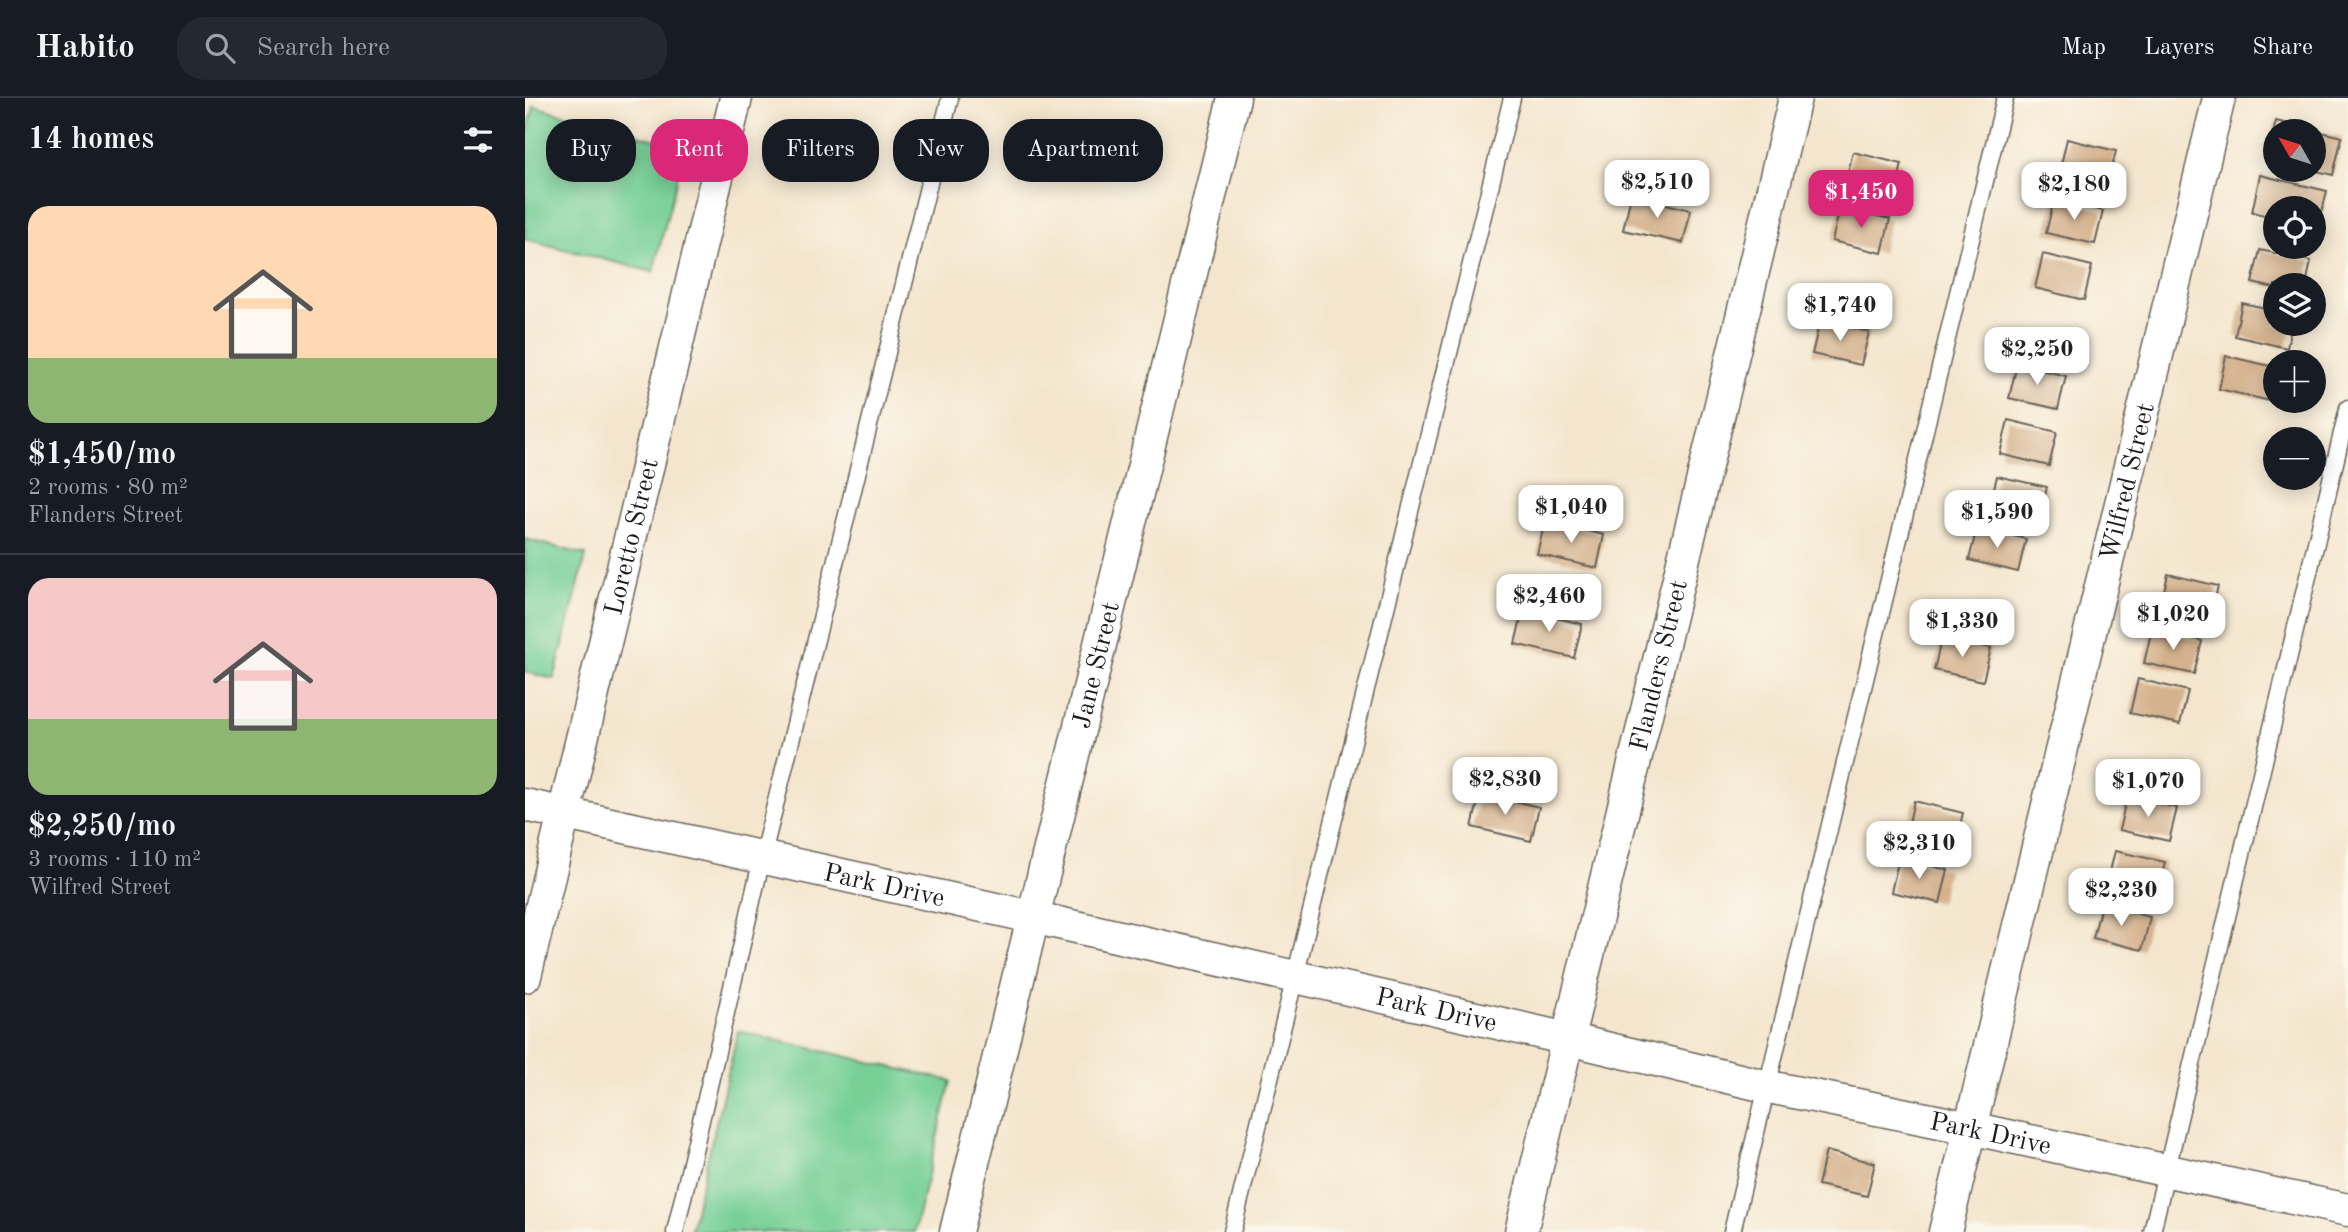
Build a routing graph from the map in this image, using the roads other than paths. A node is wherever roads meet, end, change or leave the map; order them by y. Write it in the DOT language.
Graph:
graph roads {
  1 [pos="736,98"];
  2 [pos="950,98"];
  3 [pos="1234,98"];
  4 [pos="1512,98"];
  5 [pos="1795,98"];
  6 [pos="2005,98"];
  7 [pos="2219,98"];
  8 [pos="2348,408"];
  9 [pos="525,805"];
  10 [pos="564,814"];
  11 [pos="762,858"];
  12 [pos="1032,917"];
  13 [pos="525,976"];
  14 [pos="1294,977"];
  15 [pos="1568,1039"];
  16 [pos="1769,1087"];
  17 [pos="1970,1128"];
  18 [pos="2167,1171"];
  19 [pos="2348,1210"];
  20 [pos="675,1232"];
  21 [pos="956,1232"];
  22 [pos="1232,1232"];
  23 [pos="1521,1232"];
  24 [pos="1733,1232"];
  25 [pos="1945,1232"];
  26 [pos="2152,1232"];
  1 -- 10 [label="street, Loretto Street"];
  2 -- 11 [label="lane"];
  3 -- 12 [label="street, Jane Street"];
  4 -- 14 [label="lane"];
  5 -- 15 [label="street, Flanders Street"];
  6 -- 16 [label="lane"];
  7 -- 17 [label="street, Wilfred Street"];
  8 -- 18 [label="lane"];
  9 -- 10 [label="street, Park Drive"];
  10 -- 11 [label="street, Park Drive"];
  10 -- 13 [label="street, Loretto Street"];
  11 -- 12 [label="street, Park Drive"];
  11 -- 20 [label="lane"];
  12 -- 14 [label="street, Park Drive"];
  12 -- 21 [label="street, Jane Street"];
  14 -- 15 [label="street, Park Drive"];
  14 -- 22 [label="lane"];
  15 -- 16 [label="street, Park Drive"];
  15 -- 23 [label="street, Flanders Street"];
  16 -- 17 [label="street, Park Drive"];
  16 -- 24 [label="lane"];
  17 -- 18 [label="street, Park Drive"];
  17 -- 25 [label="street, Wilfred Street"];
  18 -- 19 [label="street, Park Drive"];
  18 -- 26 [label="lane"];
}
